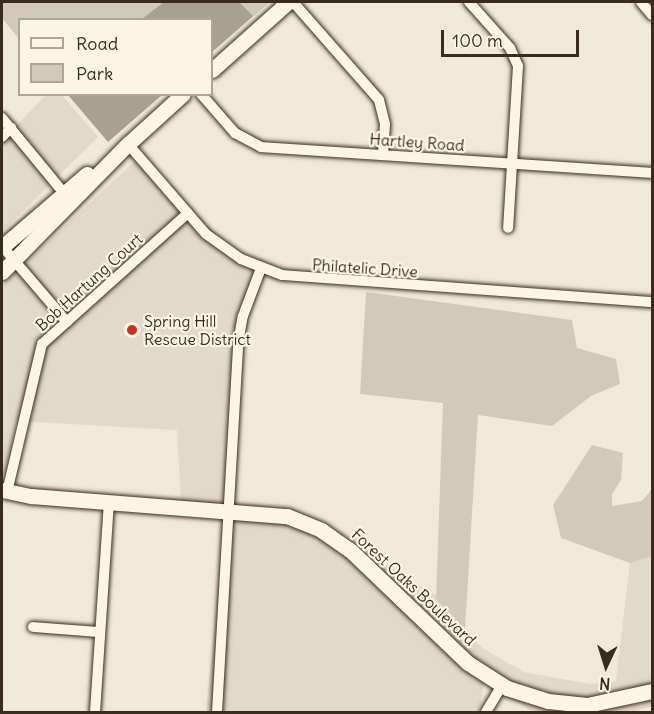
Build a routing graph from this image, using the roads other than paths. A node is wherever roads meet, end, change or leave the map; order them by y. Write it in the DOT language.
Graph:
graph roads {
  1 [pos="288,2"];
  2 [pos="294,2"];
  3 [pos="469,2"];
  4 [pos="641,2"];
  5 [pos="652,15"];
  6 [pos="213,69"];
  7 [pos="181,96"];
  8 [pos="203,96"];
  9 [pos="2,118"];
  10 [pos="11,128"];
  11 [pos="2,137"];
  12 [pos="128,144"];
  13 [pos="383,155"];
  14 [pos="512,164"];
  15 [pos="652,173"];
  16 [pos="67,197"];
  17 [pos="188,213"];
  18 [pos="508,228"];
  19 [pos="2,246"];
  20 [pos="15,259"];
  21 [pos="261,268"];
  22 [pos="2,272"];
  23 [pos="652,302"];
  24 [pos="67,322"];
  25 [pos="4,491"];
  26 [pos="109,502"];
  27 [pos="230,510"];
  28 [pos="33,627"];
  29 [pos="100,632"];
  30 [pos="502,685"];
  31 [pos="652,691"];
  32 [pos="607,708"];
  33 [pos="95,712"];
  34 [pos="217,712"];
  35 [pos="486,712"];
  1 -- 6 [label="main road"];
  2 -- 13 [label="street"];
  3 -- 14 [label="street"];
  4 -- 5 [label="street"];
  7 -- 12 [label="main road"];
  8 -- 13 [label="street, Hartley Road"];
  9 -- 10 [label="street"];
  10 -- 11 [label="street"];
  10 -- 16 [label="street"];
  12 -- 16 [label="main road"];
  12 -- 17 [label="street, Philatelic Drive"];
  13 -- 14 [label="street, Hartley Road"];
  14 -- 15 [label="street, Hartley Road"];
  14 -- 18 [label="street"];
  16 -- 19 [label="main road"];
  16 -- 20 [label="main road"];
  17 -- 21 [label="street, Philatelic Drive"];
  17 -- 24 [label="street, Bob Hartung Court"];
  19 -- 20 [label="street"];
  20 -- 22 [label="main road"];
  20 -- 24 [label="street"];
  21 -- 23 [label="street, Philatelic Drive"];
  21 -- 27 [label="street"];
  24 -- 25 [label="street, Bob Hartung Court"];
  25 -- 26 [label="main road, Forest Oaks Boulevard"];
  26 -- 27 [label="main road, Forest Oaks Boulevard"];
  26 -- 29 [label="street"];
  27 -- 30 [label="main road, Forest Oaks Boulevard"];
  27 -- 34 [label="street"];
  28 -- 29 [label="street"];
  29 -- 33 [label="street"];
  30 -- 32 [label="main road, Forest Oaks Boulevard"];
  30 -- 35 [label="street"];
  31 -- 32 [label="main road, Forest Oaks Boulevard"];
}
